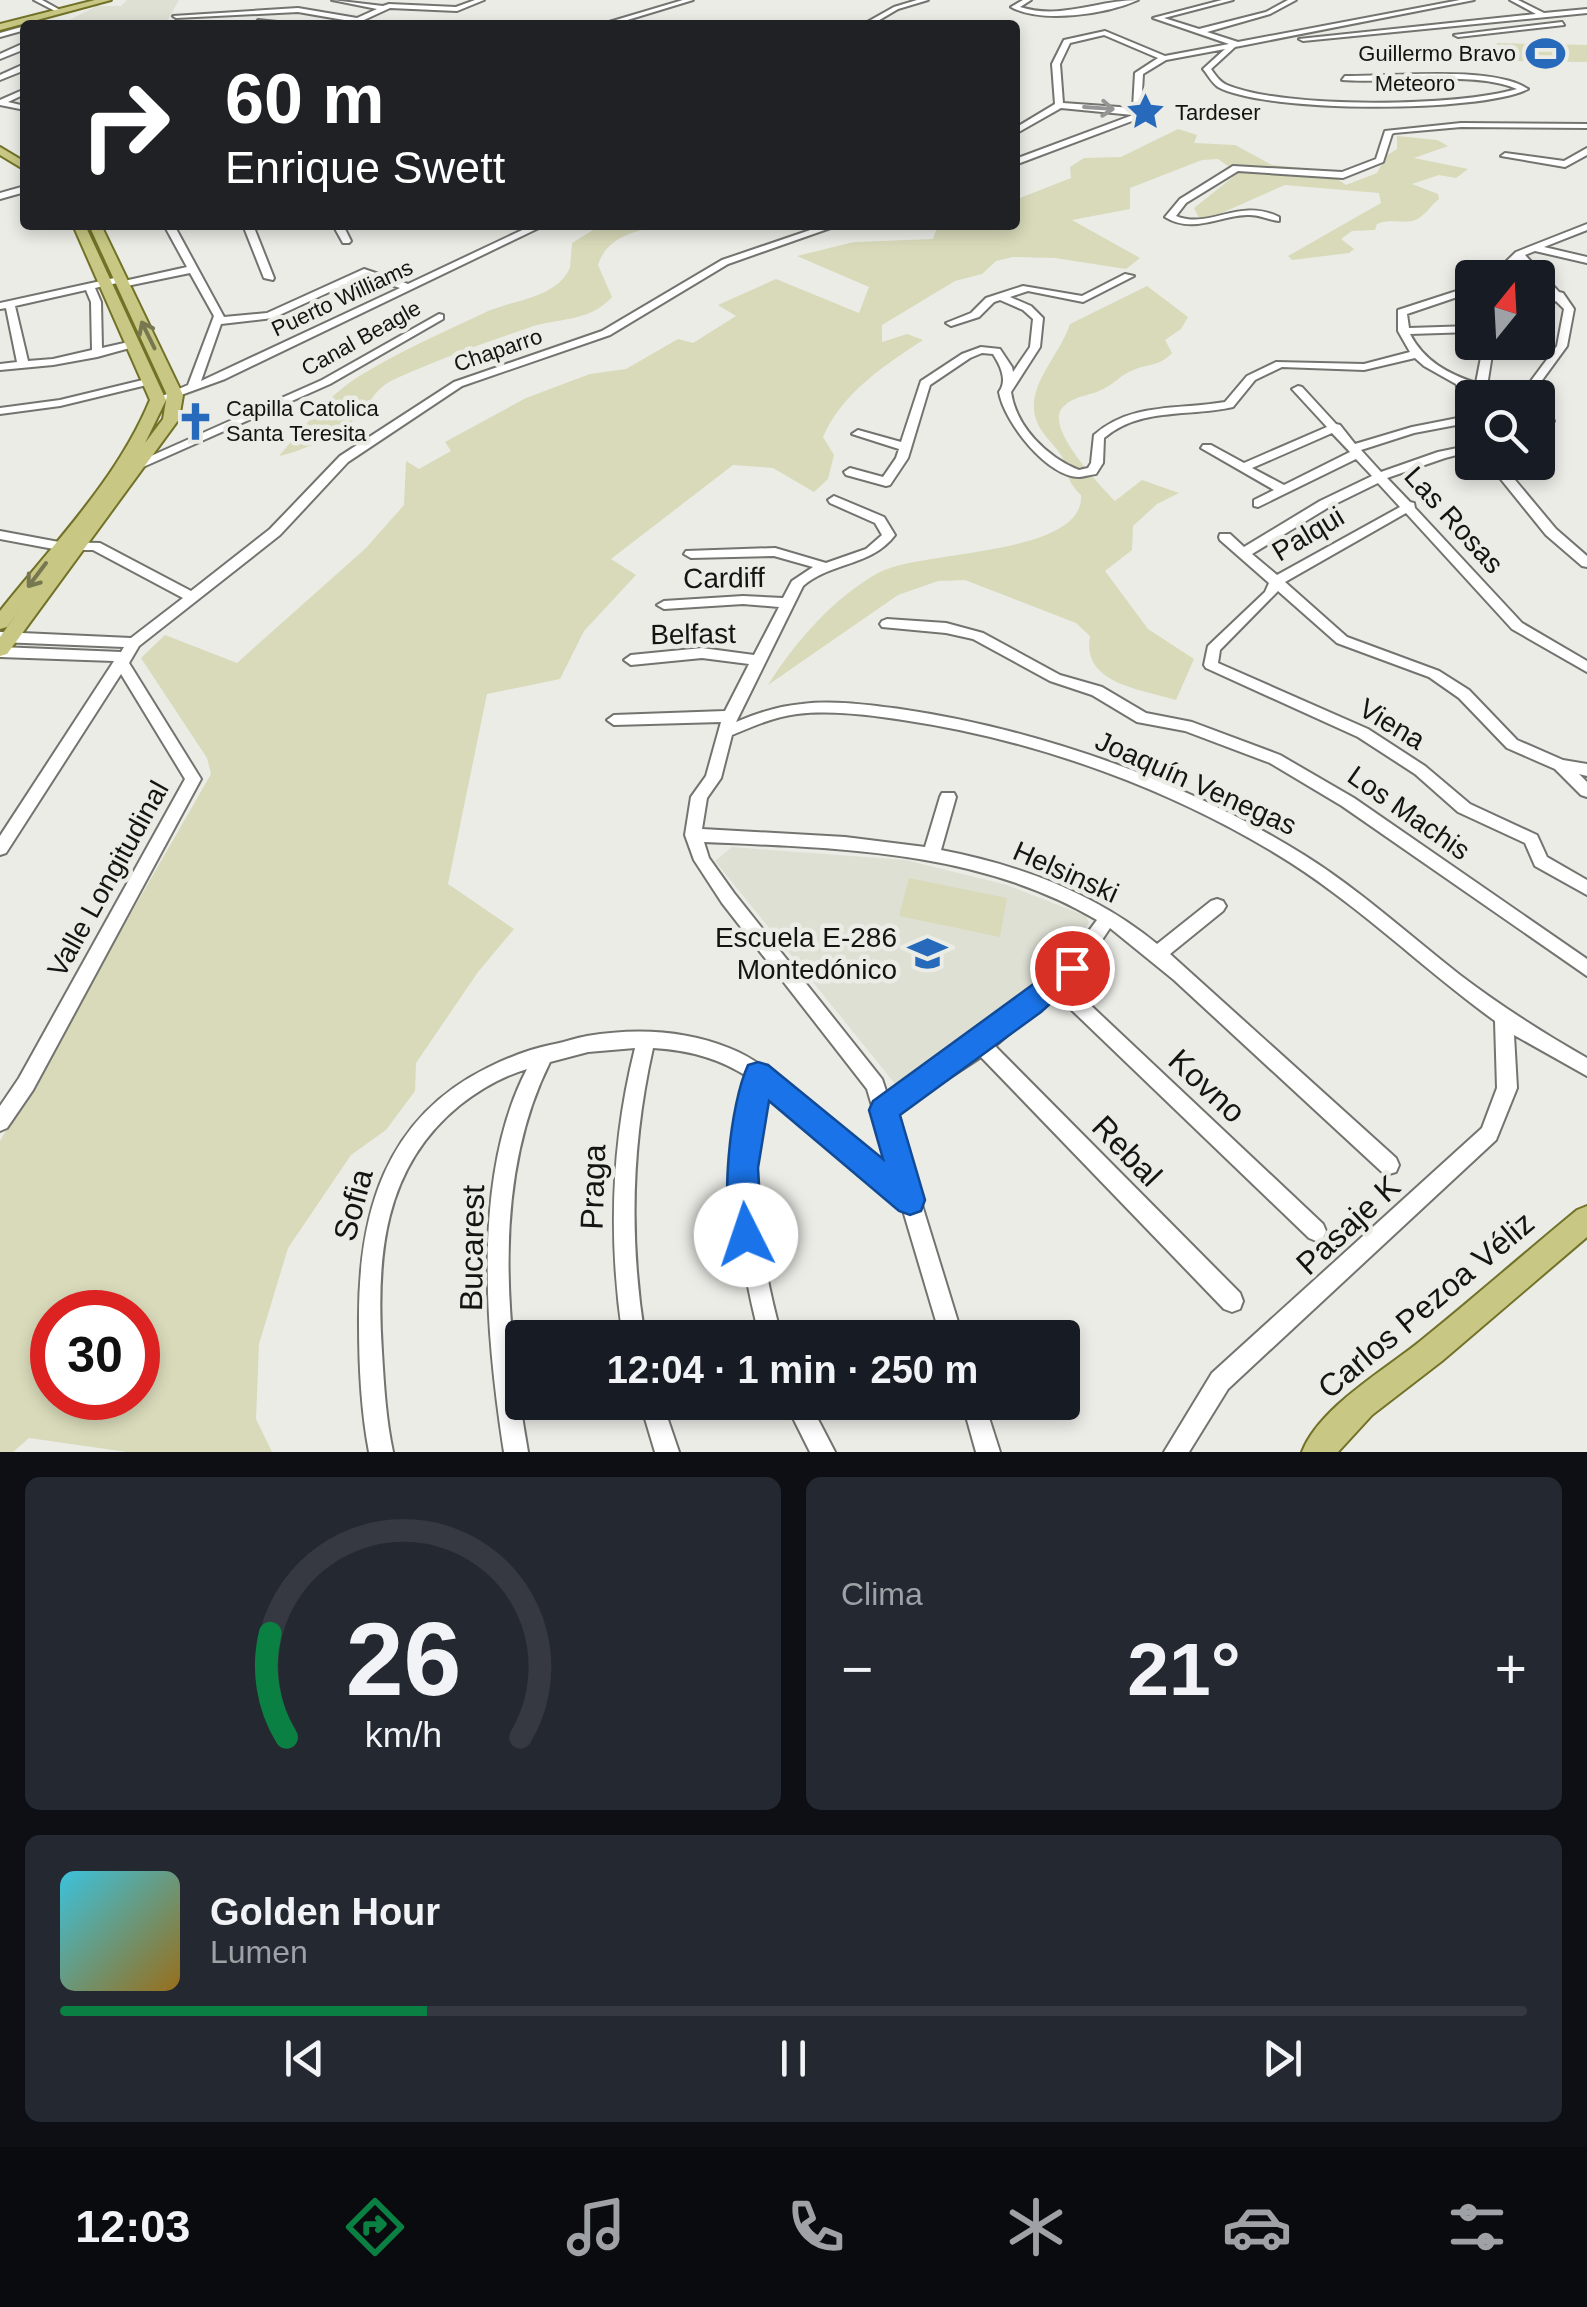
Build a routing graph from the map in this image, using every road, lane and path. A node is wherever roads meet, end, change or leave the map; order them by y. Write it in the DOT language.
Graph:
graph roads {
  1 [pos="38,0"];
  2 [pos="106,0"];
  3 [pos="319,0"];
  4 [pos="334,0"];
  5 [pos="481,0"];
  6 [pos="690,0"];
  7 [pos="925,0"];
  8 [pos="1028,0"];
  9 [pos="1135,0"];
  10 [pos="1230,0"];
  11 [pos="1293,0"];
  12 [pos="1471,0"];
  13 [pos="1513,0"];
  14 [pos="184,2"];
  15 [pos="383,8"];
  16 [pos="58,10"];
  17 [pos="298,10"];
  18 [pos="1587,11"];
  19 [pos="1388,12"];
  20 [pos="1542,14"];
  21 [pos="259,15"];
  22 [pos="176,16"];
  23 [pos="24,20"];
  24 [pos="174,20"];
  25 [pos="268,20"];
  26 [pos="276,20"];
  27 [pos="357,20"];
  28 [pos="620,20"];
  29 [pos="876,20"];
  30 [pos="1416,27"];
  31 [pos="1197,32"];
  32 [pos="1458,35"];
  33 [pos="1279,42"];
  34 [pos="1235,43"];
  35 [pos="1164,58"];
  36 [pos="1345,78"];
  37 [pos="1059,105"];
  38 [pos="1140,111"];
  39 [pos="1480,116"];
  40 [pos="1587,126"];
  41 [pos="1421,128"];
  42 [pos="1020,129"];
  43 [pos="1587,152"];
  44 [pos="1504,156"];
  45 [pos="1020,160"];
  46 [pos="1276,220"];
  47 [pos="1587,227"];
  48 [pos="82,230"];
  49 [pos="96,230"];
  50 [pos="172,230"];
  51 [pos="250,230"];
  52 [pos="341,230"];
  53 [pos="530,230"];
  54 [pos="819,230"];
  55 [pos="346,240"];
  56 [pos="1524,251"];
  57 [pos="1514,260"];
  58 [pos="1587,260"];
  59 [pos="193,269"];
  60 [pos="1128,276"];
  61 [pos="270,278"];
  62 [pos="109,283"];
  63 [pos="409,288"];
  64 [pos="1455,294"];
  65 [pos="1560,295"];
  66 [pos="1001,297"];
  67 [pos="1555,298"];
  68 [pos="5,305"];
  69 [pos="439,317"];
  70 [pos="218,321"];
  71 [pos="951,322"];
  72 [pos="1455,329"];
  73 [pos="1403,331"];
  74 [pos="133,344"];
  75 [pos="97,354"];
  76 [pos="1418,354"];
  77 [pos="22,365"];
  78 [pos="0,367"];
  79 [pos="151,380"];
  80 [pos="1459,380"];
  81 [pos="1540,380"];
  82 [pos="1008,385"];
  83 [pos="1298,388"];
  84 [pos="183,392"];
  85 [pos="158,400"];
  86 [pos="0,411"];
  87 [pos="1455,420"];
  88 [pos="1336,428"];
  89 [pos="858,434"];
  90 [pos="906,447"];
  91 [pos="1207,448"];
  92 [pos="1356,451"];
  93 [pos="1455,452"];
  94 [pos="139,464"];
  95 [pos="1243,468"];
  96 [pos="850,472"];
  97 [pos="1382,478"];
  98 [pos="1508,480"];
  99 [pos="1281,489"];
  100 [pos="834,500"];
  101 [pos="1258,503"];
  102 [pos="1410,506"];
  103 [pos="0,535"];
  104 [pos="1225,537"];
  105 [pos="70,545"];
  106 [pos="1244,553"];
  107 [pos="691,554"];
  108 [pos="1587,563"];
  109 [pos="827,567"];
  110 [pos="1277,581"];
  111 [pos="194,598"];
  112 [pos="786,602"];
  113 [pos="664,605"];
  114 [pos="887,624"];
  115 [pos="2,640"];
  116 [pos="127,654"];
  117 [pos="631,660"];
  118 [pos="756,660"];
  119 [pos="1211,665"];
  120 [pos="1587,667"];
  121 [pos="614,720"];
  122 [pos="728,724"];
  123 [pos="1560,765"];
  124 [pos="1587,770"];
  125 [pos="1587,791"];
  126 [pos="948,797"];
  127 [pos="693,835"];
  128 [pos="0,849"];
  129 [pos="932,853"];
  130 [pos="1587,888"];
  131 [pos="1217,906"];
  132 [pos="1108,918"];
  133 [pos="1158,954"];
  134 [pos="1587,969"];
  135 [pos="1057,984"];
  136 [pos="1504,1018"];
  137 [pos="646,1040"];
  138 [pos="980,1043"];
  139 [pos="545,1053"];
  140 [pos="1587,1068"];
  141 [pos="758,1074"];
  142 [pos="884,1110"];
  143 [pos="1,1119"];
  144 [pos="1389,1165"];
  145 [pos="910,1200"];
  146 [pos="1587,1219"];
  147 [pos="1316,1230"];
  148 [pos="1232,1301"];
  149 [pos="632,1320"];
  150 [pos="767,1320"];
  151 [pos="947,1320"];
  152 [pos="657,1420"];
  153 [pos="806,1420"];
  154 [pos="978,1420"];
  155 [pos="381,1452"];
  156 [pos="516,1452"];
  157 [pos="667,1452"];
  158 [pos="823,1452"];
  159 [pos="988,1452"];
  160 [pos="1176,1452"];
  161 [pos="1317,1452"];
  1 -- 16 [label="street"];
  2 -- 16 [label="main road"];
  3 -- 17 [label="street"];
  4 -- 15 [label="street"];
  5 -- 15 [label="street"];
  6 -- 28 [label="street"];
  7 -- 29 [label="street"];
  8 -- 9 [label="street"];
  10 -- 31 [label="street"];
  11 -- 31 [label="street"];
  12 -- 19 [label="street"];
  13 -- 20 [label="street"];
  14 -- 22 [label="street"];
  15 -- 27 [label="street"];
  16 -- 23 [label="main road"];
  17 -- 21 [label="street"];
  17 -- 26 [label="street"];
  17 -- 27 [label="street"];
  18 -- 20 [label="street"];
  19 -- 30 [label="street"];
  19 -- 34 [label="street"];
  20 -- 30 [label="street"];
  20 -- 32 [label="street, Meteoro"];
  21 -- 22 [label="street"];
  21 -- 25 [label="street"];
  22 -- 24 [label="street"];
  30 -- 33 [label="street"];
  31 -- 34 [label="street"];
  34 -- 35 [label="street"];
  34 -- 36 [label="street, Meteoro"];
  35 -- 37 [label="street"];
  35 -- 38 [label="street"];
  37 -- 38 [label="street, one-way"];
  37 -- 42 [label="street"];
  38 -- 45 [label="street"];
  39 -- 41 [label="street"];
  40 -- 41 [label="street"];
  41 -- 46 [label="street"];
  43 -- 44 [label="street"];
  47 -- 56 [label="street"];
  48 -- 62 [label="main road"];
  49 -- 62 [label="main road"];
  50 -- 59 [label="street"];
  51 -- 61 [label="street"];
  52 -- 55 [label="street"];
  53 -- 63 [label="street, Puerto Williams"];
  54 -- 111 [label="street, Chaparro"];
  56 -- 57 [label="street"];
  56 -- 58 [label="street"];
  56 -- 65 [label="street"];
  59 -- 62 [label="street"];
  59 -- 70 [label="street"];
  60 -- 66 [label="street"];
  62 -- 68 [label="street"];
  62 -- 74 [label="main road"];
  62 -- 75 [label="street"];
  84 -- 62 [label="main road, one-way"];
  63 -- 70 [label="street"];
  63 -- 84 [label="street, Puerto Williams"];
  64 -- 73 [label="street"];
  65 -- 67 [label="street"];
  65 -- 81 [label="street"];
  66 -- 71 [label="street"];
  66 -- 82 [label="street"];
  68 -- 77 [label="street"];
  69 -- 94 [label="street, Canal Beagle"];
  70 -- 84 [label="street"];
  72 -- 73 [label="street"];
  73 -- 76 [label="street"];
  74 -- 75 [label="street"];
  74 -- 79 [label="main road"];
  75 -- 77 [label="street"];
  76 -- 80 [label="street"];
  76 -- 82 [label="street"];
  77 -- 78 [label="street"];
  79 -- 85 [label="main road"];
  79 -- 86 [label="street"];
  82 -- 90 [label="street"];
  83 -- 88 [label="street, Las Rosas"];
  84 -- 85 [label="street, Puerto Williams"];
  84 -- 94 [label="main road"];
  85 -- 105 [label="main road"];
  87 -- 92 [label="street"];
  88 -- 92 [label="street, Las Rosas"];
  88 -- 95 [label="street"];
  89 -- 90 [label="street"];
  90 -- 96 [label="street"];
  91 -- 95 [label="street"];
  92 -- 97 [label="street, Las Rosas"];
  92 -- 99 [label="street"];
  93 -- 97 [label="street"];
  94 -- 105 [label="main road"];
  95 -- 99 [label="street"];
  97 -- 102 [label="street, Las Rosas"];
  97 -- 106 [label="street"];
  98 -- 108 [label="street"];
  99 -- 101 [label="street"];
  100 -- 109 [label="street"];
  102 -- 110 [label="street, Palqui"];
  102 -- 120 [label="street, Las Rosas"];
  103 -- 105 [label="street"];
  104 -- 106 [label="street"];
  105 -- 111 [label="street"];
  105 -- 115 [label="main road"];
  106 -- 110 [label="street"];
  107 -- 109 [label="street"];
  109 -- 112 [label="street"];
  110 -- 119 [label="street, Palqui"];
  110 -- 123 [label="street"];
  111 -- 116 [label="street, Chaparro"];
  112 -- 113 [label="street, Cardiff"];
  112 -- 118 [label="street"];
  114 -- 134 [label="street, Los Machis"];
  115 -- 116 [label="street"];
  116 -- 128 [label="street"];
  116 -- 143 [label="street, Valle Longitudinal"];
  117 -- 118 [label="street, Belfast"];
  118 -- 122 [label="street"];
  119 -- 130 [label="street, Viena"];
  121 -- 122 [label="street"];
  122 -- 127 [label="street"];
  122 -- 136 [label="street, Joaquín Venegas"];
  123 -- 124 [label="street"];
  123 -- 125 [label="street"];
  126 -- 129 [label="street"];
  127 -- 129 [label="street, Helsinski"];
  127 -- 142 [label="street"];
  129 -- 132 [label="street, Helsinski"];
  131 -- 133 [label="street"];
  132 -- 133 [label="street, Helsinski"];
  132 -- 135 [label="street"];
  133 -- 144 [label="street, Helsinski"];
  135 -- 138 [label="street"];
  135 -- 147 [label="street, Kovno"];
  136 -- 140 [label="street, Joaquín Venegas"];
  136 -- 160 [label="street, Pasaje K"];
  137 -- 139 [label="street, Sofia"];
  137 -- 141 [label="street, Sofia"];
  137 -- 149 [label="street, Praga"];
  138 -- 142 [label="street"];
  138 -- 148 [label="street, Rebal"];
  139 -- 155 [label="street, Sofia"];
  139 -- 156 [label="street, Bucarest"];
  141 -- 145 [label="street, Sofia"];
  141 -- 150 [label="street"];
  142 -- 145 [label="street"];
  145 -- 151 [label="street"];
  146 -- 161 [label="main road, Carlos Pezoa Véliz"];
  152 -- 157 [label="street"];
  153 -- 158 [label="street"];
  154 -- 159 [label="street"];
}
